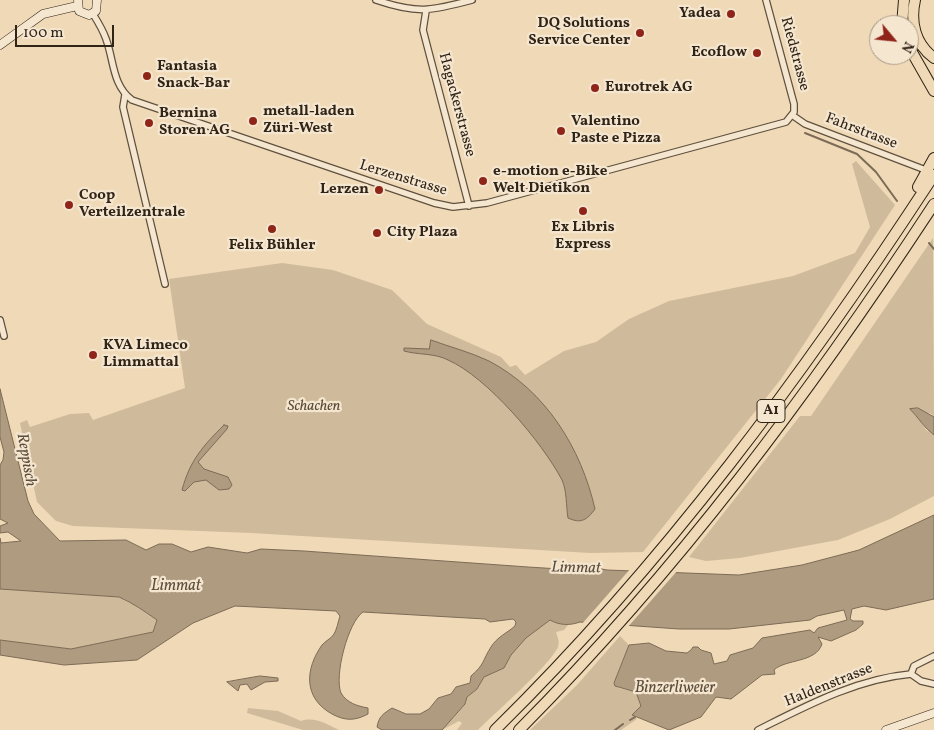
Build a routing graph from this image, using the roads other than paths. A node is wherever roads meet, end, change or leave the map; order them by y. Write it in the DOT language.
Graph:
graph roads {
  1 [pos="97,0"];
  2 [pos="376,0"];
  3 [pos="472,0"];
  4 [pos="766,0"];
  5 [pos="904,0"];
  6 [pos="915,0"];
  7 [pos="77,3"];
  8 [pos="426,11"];
  9 [pos="93,14"];
  10 [pos="903,15"];
  11 [pos="0,45"];
  12 [pos="934,58"];
  13 [pos="919,65"];
  14 [pos="934,91"];
  15 [pos="125,95"];
  16 [pos="792,115"];
  17 [pos="934,158"];
  18 [pos="922,169"];
  19 [pos="934,175"];
  20 [pos="934,204"];
  21 [pos="469,206"];
  22 [pos="866,276"];
  23 [pos="165,284"];
  24 [pos="0,320"];
  25 [pos="4,336"];
  26 [pos="934,656"];
  27 [pos="911,674"];
  28 [pos="934,684"];
  29 [pos="934,712"];
  30 [pos="495,730"];
  31 [pos="520,730"];
  32 [pos="758,730"];
  33 [pos="886,730"];
  1 -- 9 [label="street"];
  2 -- 8 [label="street"];
  3 -- 8 [label="street"];
  4 -- 16 [label="street, Riedstrasse"];
  5 -- 10 [label="highway"];
  6 -- 12 [label="highway"];
  7 -- 9 [label="street"];
  7 -- 11 [label="street"];
  8 -- 21 [label="street, Hagackerstrasse"];
  9 -- 15 [label="street"];
  13 -- 14 [label="highway"];
  15 -- 21 [label="street, Lerzenstrasse"];
  15 -- 23 [label="street"];
  16 -- 18 [label="street, Fahrstrasse"];
  16 -- 21 [label="street, Lerzenstrasse"];
  17 -- 22 [label="highway"];
  19 -- 22 [label="highway, A1"];
  20 -- 31 [label="highway, A1"];
  22 -- 30 [label="highway, A1"];
  24 -- 25 [label="street"];
  26 -- 27 [label="street"];
  27 -- 28 [label="street"];
  27 -- 32 [label="street, Haldenstrasse"];
  29 -- 33 [label="street"];
}
